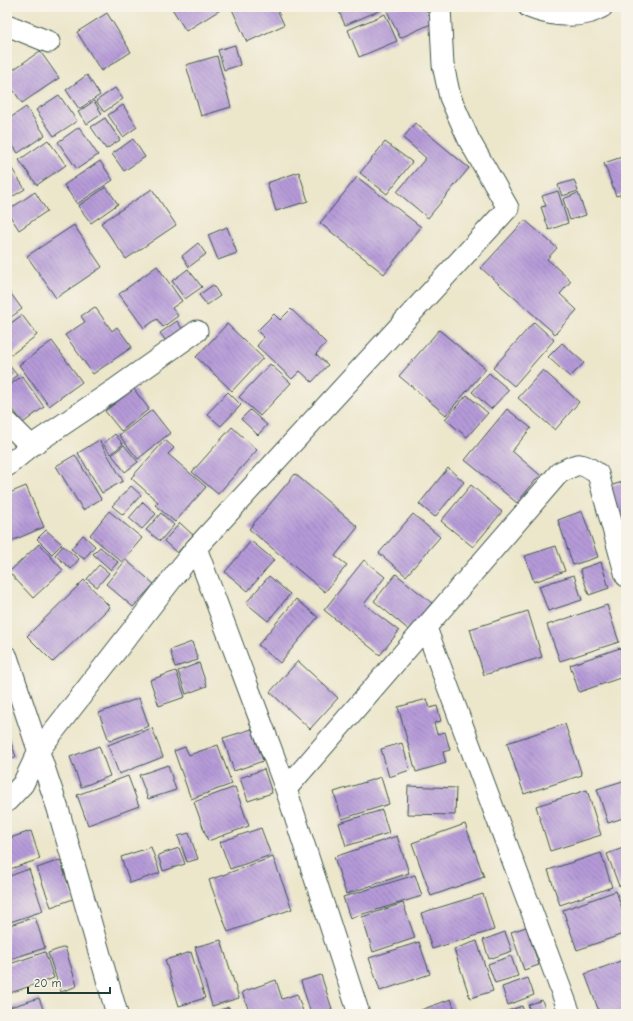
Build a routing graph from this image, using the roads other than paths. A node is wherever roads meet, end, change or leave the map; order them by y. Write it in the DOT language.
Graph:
graph roads {
  1 [pos="440,7"];
  2 [pos="529,7"];
  3 [pos="602,7"];
  4 [pos="7,26"];
  5 [pos="49,42"];
  6 [pos="197,331"];
  7 [pos="7,422"];
  8 [pos="31,446"];
  9 [pos="7,466"];
  10 [pos="196,548"];
  11 [pos="626,576"];
  12 [pos="426,628"];
  13 [pos="7,657"];
  14 [pos="39,750"];
  15 [pos="286,789"];
  16 [pos="7,802"];
  17 [pos="117,1014"];
  18 [pos="359,1014"];
  19 [pos="570,1014"];
  1 -- 10 [label="street"];
  2 -- 3 [label="street"];
  4 -- 5 [label="street"];
  6 -- 8 [label="street"];
  7 -- 8 [label="street"];
  8 -- 9 [label="street"];
  10 -- 14 [label="street"];
  10 -- 15 [label="street"];
  11 -- 12 [label="street"];
  12 -- 15 [label="street"];
  12 -- 19 [label="street"];
  13 -- 14 [label="street"];
  14 -- 16 [label="street"];
  14 -- 17 [label="street"];
  15 -- 18 [label="street"];
}
